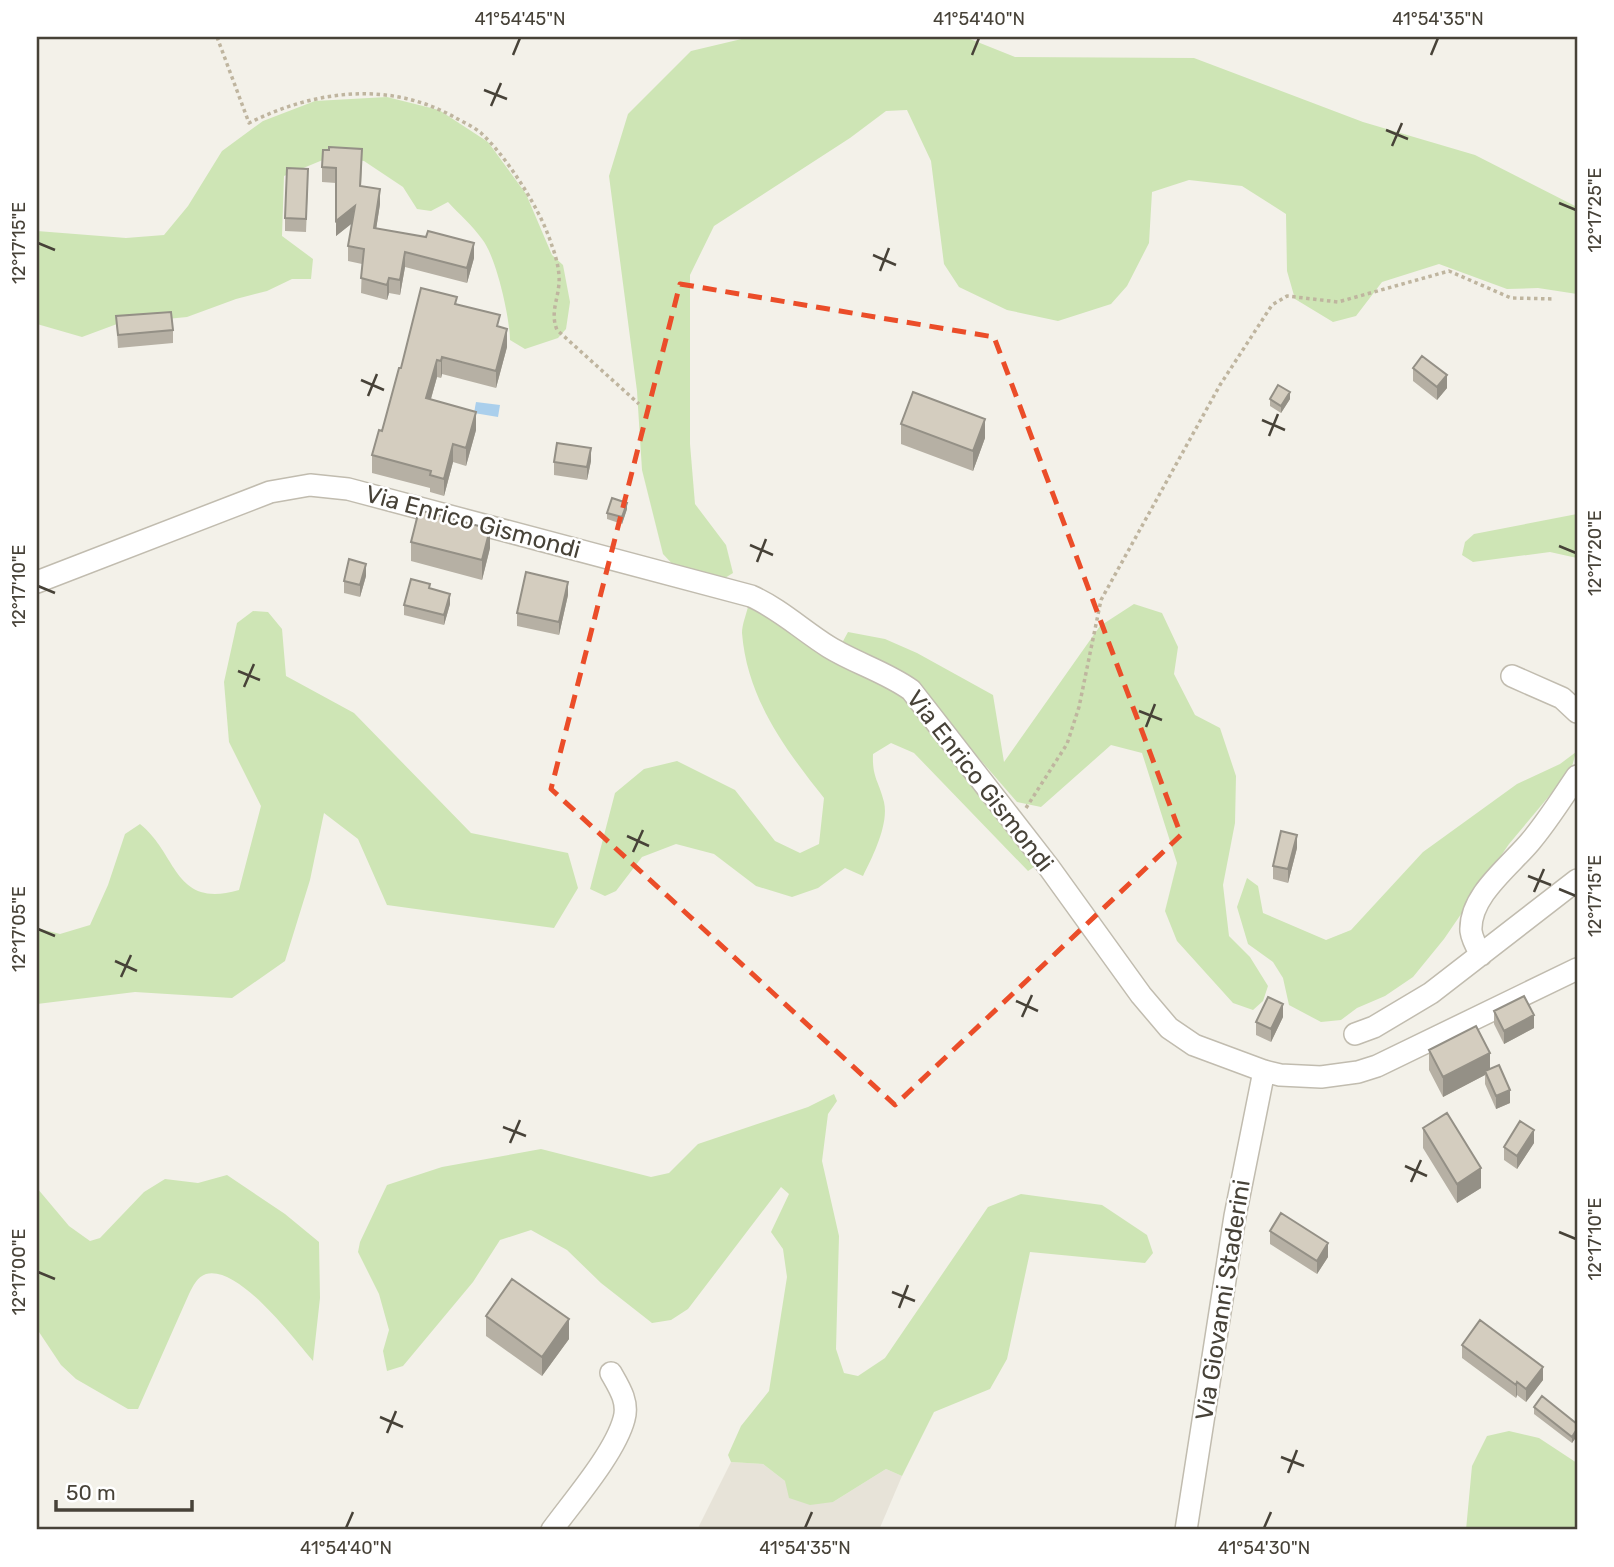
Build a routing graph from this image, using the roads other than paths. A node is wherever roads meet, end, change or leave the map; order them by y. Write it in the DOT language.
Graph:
graph roads {
  1 [pos="37,582"];
  2 [pos="1513,676"];
  3 [pos="1577,712"];
  4 [pos="1577,776"];
  5 [pos="1577,880"];
  6 [pos="1481,956"];
  7 [pos="1577,969"];
  8 [pos="1355,1034"];
  9 [pos="1264,1071"];
  10 [pos="611,1373"];
  11 [pos="552,1530"];
  12 [pos="1186,1530"];
  1 -- 9 [label="street, Via Enrico Gismondi"];
  2 -- 3 [label="street"];
  4 -- 6 [label="street"];
  5 -- 6 [label="street"];
  6 -- 8 [label="street"];
  7 -- 9 [label="street, Via Enrico Gismondi"];
  9 -- 12 [label="street, Via Giovanni Staderini"];
  10 -- 11 [label="street"];
}
